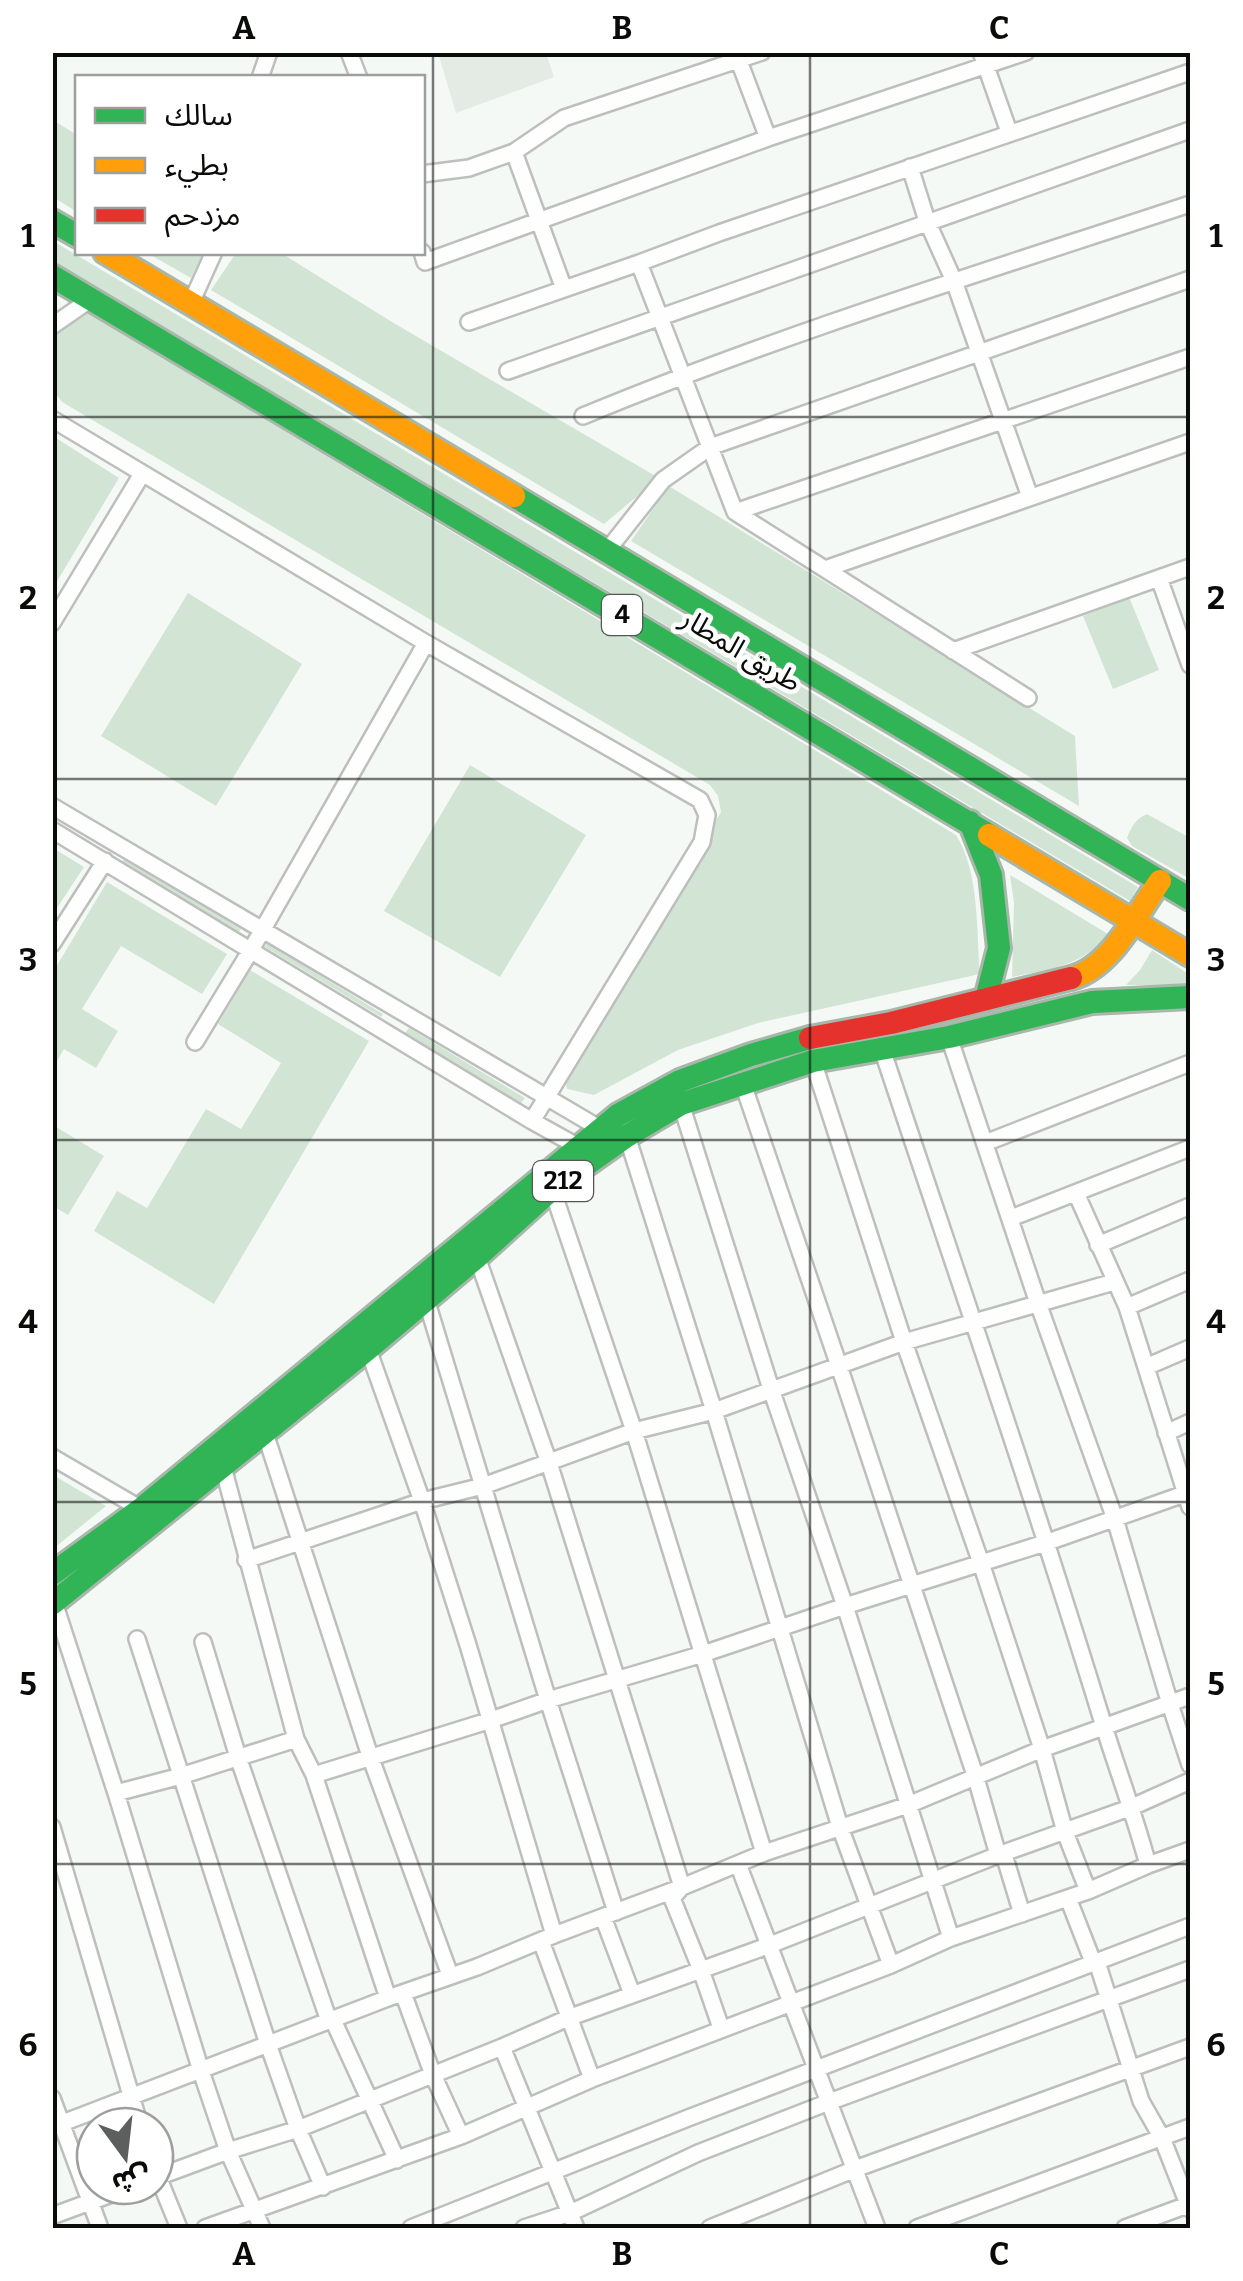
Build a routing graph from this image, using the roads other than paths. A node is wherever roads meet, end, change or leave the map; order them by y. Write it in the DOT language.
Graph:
graph roads {
  1 [pos="1026,52"];
  2 [pos="748,56"];
  3 [pos="983,59"];
  4 [pos="1190,72"];
  5 [pos="1190,130"];
  6 [pos="1010,132"];
  7 [pos="768,138"];
  8 [pos="514,152"];
  9 [pos="910,167"];
  10 [pos="425,174"];
  11 [pos="1190,204"];
  12 [pos="52,221"];
  13 [pos="539,222"];
  14 [pos="927,222"];
  15 [pos="75,234"];
  16 [pos="110,255"];
  17 [pos="213,255"];
  18 [pos="423,255"];
  19 [pos="640,263"];
  20 [pos="52,276"];
  21 [pos="1190,280"];
  22 [pos="954,281"];
  23 [pos="564,289"];
  24 [pos="91,299"];
  25 [pos="191,304"];
  26 [pos="661,318"];
  27 [pos="469,322"];
  28 [pos="52,326"];
  29 [pos="979,352"];
  30 [pos="1190,356"];
  31 [pos="508,371"];
  32 [pos="681,376"];
  33 [pos="583,416"];
  34 [pos="52,420"];
  35 [pos="1002,421"];
  36 [pos="1190,442"];
  37 [pos="710,447"];
  38 [pos="142,474"];
  39 [pos="1030,497"];
  40 [pos="735,512"];
  41 [pos="606,552"];
  42 [pos="1190,567"];
  43 [pos="824,569"];
  44 [pos="1159,578"];
  45 [pos="52,622"];
  46 [pos="1186,639"];
  47 [pos="426,642"];
  48 [pos="953,651"];
  49 [pos="1190,665"];
  50 [pos="1028,698"];
  51 [pos="52,806"];
  52 [pos="970,822"];
  53 [pos="52,830"];
  54 [pos="105,860"];
  55 [pos="1160,882"];
  56 [pos="1190,899"];
  57 [pos="1134,922"];
  58 [pos="262,930"];
  59 [pos="52,944"];
  60 [pos="251,950"];
  61 [pos="1190,955"];
  62 [pos="1086,974"];
  63 [pos="1190,997"];
  64 [pos="986,999"];
  65 [pos="1092,1002"];
  66 [pos="949,1036"];
  67 [pos="195,1042"];
  68 [pos="882,1049"];
  69 [pos="813,1062"];
  70 [pos="1190,1063"];
  71 [pos="742,1084"];
  72 [pos="546,1098"];
  73 [pos="681,1104"];
  74 [pos="532,1121"];
  75 [pos="598,1128"];
  76 [pos="627,1136"];
  77 [pos="985,1143"];
  78 [pos="577,1146"];
  79 [pos="1190,1148"];
  80 [pos="552,1189"];
  81 [pos="1076,1193"];
  82 [pos="1190,1206"];
  83 [pos="1010,1218"];
  84 [pos="1098,1244"];
  85 [pos="478,1257"];
  86 [pos="1190,1280"];
  87 [pos="1114,1282"];
  88 [pos="426,1299"];
  89 [pos="1038,1303"];
  90 [pos="1126,1308"];
  91 [pos="973,1322"];
  92 [pos="904,1342"];
  93 [pos="1190,1348"];
  94 [pos="368,1349"];
  95 [pos="840,1366"];
  96 [pos="1146,1367"];
  97 [pos="771,1389"];
  98 [pos="714,1411"];
  99 [pos="1190,1422"];
  100 [pos="634,1431"];
  101 [pos="265,1433"];
  102 [pos="1166,1433"];
  103 [pos="52,1457"];
  104 [pos="549,1463"];
  105 [pos="223,1467"];
  106 [pos="483,1486"];
  107 [pos="1189,1497"];
  108 [pos="422,1501"];
  109 [pos="141,1509"];
  110 [pos="1115,1519"];
  111 [pos="300,1542"];
  112 [pos="1048,1542"];
  113 [pos="246,1560"];
  114 [pos="981,1562"];
  115 [pos="52,1574"];
  116 [pos="911,1585"];
  117 [pos="54,1603"];
  118 [pos="844,1606"];
  119 [pos="780,1628"];
  120 [pos="137,1639"];
  121 [pos="203,1642"];
  122 [pos="702,1654"];
  123 [pos="619,1680"];
  124 [pos="1190,1696"];
  125 [pos="548,1700"];
  126 [pos="1170,1704"];
  127 [pos="491,1720"];
  128 [pos="1104,1728"];
  129 [pos="296,1739"];
  130 [pos="1042,1750"];
  131 [pos="238,1756"];
  132 [pos="370,1756"];
  133 [pos="1190,1765"];
  134 [pos="314,1775"];
  135 [pos="181,1776"];
  136 [pos="976,1778"];
  137 [pos="1190,1781"];
  138 [pos="116,1793"];
  139 [pos="908,1805"];
  140 [pos="1132,1806"];
  141 [pos="52,1826"];
  142 [pos="840,1827"];
  143 [pos="1065,1832"];
  144 [pos="1190,1850"];
  145 [pos="764,1853"];
  146 [pos="998,1855"];
  147 [pos="738,1864"];
  148 [pos="1148,1865"];
  149 [pos="934,1881"];
  150 [pos="682,1887"];
  151 [pos="1088,1891"];
  152 [pos="1068,1898"];
  153 [pos="870,1907"];
  154 [pos="610,1914"];
  155 [pos="1022,1914"];
  156 [pos="1190,1926"];
  157 [pos="548,1938"];
  158 [pos="951,1938"];
  159 [pos="770,1946"];
  160 [pos="1093,1962"];
  161 [pos="891,1965"];
  162 [pos="1190,1969"];
  163 [pos="701,1970"];
  164 [pos="450,1975"];
  165 [pos="632,1994"];
  166 [pos="396,1996"];
  167 [pos="1109,1998"];
  168 [pos="791,2002"];
  169 [pos="568,2018"];
  170 [pos="331,2020"];
  171 [pos="720,2028"];
  172 [pos="268,2044"];
  173 [pos="1190,2047"];
  174 [pos="502,2048"];
  175 [pos="816,2069"];
  176 [pos="1132,2069"];
  177 [pos="201,2071"];
  178 [pos="432,2075"];
  179 [pos="592,2078"];
  180 [pos="130,2097"];
  181 [pos="52,2098"];
  182 [pos="370,2099"];
  183 [pos="829,2102"];
  184 [pos="133,2106"];
  185 [pos="528,2108"];
  186 [pos="56,2126"];
  187 [pos="1190,2127"];
  188 [pos="298,2129"];
  189 [pos="461,2136"];
  190 [pos="1162,2138"];
  191 [pos="228,2151"];
  192 [pos="397,2160"];
  193 [pos="75,2166"];
  194 [pos="175,2169"];
  195 [pos="855,2169"];
  196 [pos="554,2172"];
  197 [pos="323,2187"];
  198 [pos="81,2206"];
  199 [pos="1190,2206"];
  200 [pos="254,2212"];
  201 [pos="52,2216"];
  202 [pos="573,2220"];
  203 [pos="205,2228"];
  204 [pos="262,2228"];
  205 [pos="410,2228"];
  206 [pos="524,2228"];
  207 [pos="710,2228"];
  208 [pos="877,2228"];
  209 [pos="917,2228"];
  210 [pos="1125,2228"];
  1 -- 3 [label="street"];
  2 -- 7 [label="street"];
  2 -- 8 [label="street"];
  3 -- 6 [label="street"];
  3 -- 7 [label="street"];
  4 -- 6 [label="street"];
  5 -- 14 [label="street"];
  6 -- 9 [label="street"];
  7 -- 13 [label="street"];
  8 -- 10 [label="street"];
  8 -- 13 [label="street"];
  9 -- 14 [label="street"];
  9 -- 19 [label="street"];
  11 -- 22 [label="street"];
  12 -- 15 [label="main road"];
  13 -- 18 [label="street"];
  13 -- 23 [label="street"];
  14 -- 22 [label="street"];
  14 -- 26 [label="street"];
  16 -- 25 [label="main road, طريق المطار / 4"];
  17 -- 25 [label="street"];
  19 -- 23 [label="street"];
  19 -- 26 [label="street"];
  20 -- 24 [label="main road, طريق المطار / 4"];
  21 -- 29 [label="street"];
  22 -- 29 [label="street"];
  22 -- 32 [label="street"];
  23 -- 27 [label="street"];
  24 -- 28 [label="street"];
  24 -- 52 [label="main road, طريق المطار / 4"];
  25 -- 41 [label="main road, طريق المطار / 4"];
  26 -- 31 [label="street"];
  26 -- 32 [label="street"];
  29 -- 35 [label="street"];
  29 -- 37 [label="street"];
  30 -- 35 [label="street"];
  32 -- 33 [label="street"];
  32 -- 37 [label="street"];
  34 -- 38 [label="street"];
  35 -- 39 [label="street"];
  35 -- 40 [label="street"];
  36 -- 39 [label="street"];
  37 -- 40 [label="street"];
  37 -- 41 [label="street"];
  38 -- 45 [label="street"];
  38 -- 47 [label="street"];
  39 -- 43 [label="street"];
  40 -- 43 [label="street"];
  41 -- 55 [label="main road, طريق المطار / 4"];
  42 -- 44 [label="street"];
  43 -- 48 [label="street"];
  44 -- 46 [label="street"];
  44 -- 48 [label="street"];
  46 -- 49 [label="street"];
  47 -- 58 [label="street"];
  47 -- 72 [label="street"];
  48 -- 50 [label="street"];
  51 -- 58 [label="street"];
  52 -- 57 [label="main road, طريق المطار / 4"];
  52 -- 64 [label="main road"];
  53 -- 54 [label="street"];
  54 -- 59 [label="street"];
  54 -- 60 [label="street"];
  55 -- 56 [label="main road, طريق المطار"];
  55 -- 57 [label="main road"];
  57 -- 61 [label="main road, طريق المطار / 4"];
  57 -- 62 [label="main road"];
  58 -- 60 [label="street"];
  58 -- 72 [label="street"];
  60 -- 67 [label="street"];
  60 -- 74 [label="street"];
  62 -- 64 [label="main road, 212"];
  62 -- 65 [label="main road"];
  63 -- 65 [label="main road, 212"];
  64 -- 75 [label="main road, 212"];
  65 -- 66 [label="main road, 212"];
  66 -- 68 [label="main road, 212"];
  66 -- 77 [label="street"];
  68 -- 69 [label="main road, 212"];
  68 -- 91 [label="street"];
  69 -- 71 [label="main road, 212"];
  69 -- 92 [label="street"];
  70 -- 77 [label="street"];
  71 -- 73 [label="main road, 212"];
  71 -- 95 [label="street"];
  72 -- 74 [label="street"];
  72 -- 75 [label="street"];
  73 -- 76 [label="main road, 212"];
  73 -- 97 [label="street"];
  74 -- 78 [label="street"];
  75 -- 78 [label="main road, 212"];
  76 -- 80 [label="main road, 212"];
  76 -- 98 [label="street"];
  77 -- 83 [label="street"];
  78 -- 109 [label="main road, 212"];
  79 -- 81 [label="street"];
  80 -- 85 [label="main road, 212"];
  80 -- 100 [label="street"];
  81 -- 83 [label="street"];
  81 -- 84 [label="street"];
  82 -- 84 [label="street"];
  83 -- 89 [label="street"];
  84 -- 87 [label="street"];
  85 -- 88 [label="main road, 212"];
  85 -- 104 [label="street"];
  86 -- 90 [label="street"];
  87 -- 89 [label="street"];
  87 -- 90 [label="street"];
  88 -- 94 [label="main road, 212"];
  88 -- 106 [label="street"];
  89 -- 91 [label="street"];
  89 -- 110 [label="street"];
  90 -- 96 [label="street"];
  91 -- 92 [label="street"];
  91 -- 112 [label="street"];
  92 -- 95 [label="street"];
  92 -- 114 [label="street"];
  93 -- 96 [label="street"];
  94 -- 101 [label="main road, 212"];
  94 -- 108 [label="street"];
  95 -- 97 [label="street"];
  95 -- 116 [label="street"];
  96 -- 102 [label="street"];
  97 -- 98 [label="street"];
  97 -- 118 [label="street"];
  98 -- 100 [label="street"];
  98 -- 119 [label="street"];
  99 -- 102 [label="street"];
  100 -- 104 [label="street"];
  100 -- 122 [label="street"];
  101 -- 105 [label="main road, 212"];
  101 -- 111 [label="street"];
  102 -- 107 [label="street"];
  103 -- 109 [label="street"];
  104 -- 106 [label="street"];
  104 -- 123 [label="street"];
  105 -- 113 [label="street"];
  105 -- 117 [label="main road, 212"];
  106 -- 108 [label="street"];
  106 -- 125 [label="street"];
  107 -- 110 [label="street"];
  108 -- 111 [label="street"];
  108 -- 127 [label="street"];
  109 -- 115 [label="main road, 212"];
  110 -- 112 [label="street"];
  110 -- 126 [label="street"];
  111 -- 113 [label="street"];
  111 -- 132 [label="street"];
  112 -- 114 [label="street"];
  112 -- 128 [label="street"];
  113 -- 129 [label="street"];
  114 -- 116 [label="street"];
  114 -- 130 [label="street"];
  116 -- 118 [label="street"];
  116 -- 136 [label="street"];
  117 -- 138 [label="street"];
  118 -- 119 [label="street"];
  118 -- 139 [label="street"];
  119 -- 122 [label="street"];
  119 -- 142 [label="street"];
  120 -- 135 [label="street"];
  121 -- 131 [label="street"];
  122 -- 123 [label="street"];
  122 -- 145 [label="street"];
  123 -- 125 [label="street"];
  123 -- 150 [label="street"];
  124 -- 126 [label="street"];
  125 -- 127 [label="street"];
  125 -- 154 [label="street"];
  126 -- 128 [label="street"];
  126 -- 133 [label="street"];
  127 -- 132 [label="street"];
  127 -- 157 [label="street"];
  128 -- 130 [label="street"];
  128 -- 140 [label="street"];
  129 -- 131 [label="street"];
  129 -- 134 [label="street"];
  130 -- 136 [label="street"];
  130 -- 143 [label="street"];
  131 -- 135 [label="street"];
  131 -- 170 [label="street"];
  132 -- 134 [label="street"];
  132 -- 164 [label="street"];
  134 -- 166 [label="street"];
  135 -- 138 [label="street"];
  135 -- 172 [label="street"];
  136 -- 139 [label="street"];
  136 -- 146 [label="street"];
  137 -- 140 [label="street"];
  138 -- 177 [label="street"];
  139 -- 142 [label="street"];
  139 -- 149 [label="street"];
  140 -- 143 [label="street"];
  140 -- 148 [label="street"];
  141 -- 180 [label="street"];
  142 -- 145 [label="street"];
  142 -- 153 [label="street"];
  143 -- 146 [label="street"];
  143 -- 151 [label="street"];
  144 -- 148 [label="street"];
  145 -- 147 [label="street"];
  146 -- 149 [label="street"];
  146 -- 155 [label="street"];
  147 -- 150 [label="street"];
  147 -- 159 [label="street"];
  148 -- 151 [label="street"];
  149 -- 153 [label="street"];
  149 -- 158 [label="street"];
  150 -- 154 [label="street"];
  150 -- 163 [label="street"];
  151 -- 152 [label="street"];
  152 -- 155 [label="street"];
  152 -- 160 [label="street"];
  153 -- 159 [label="street"];
  153 -- 161 [label="street"];
  154 -- 157 [label="street"];
  154 -- 165 [label="street"];
  155 -- 158 [label="street"];
  156 -- 160 [label="street"];
  157 -- 164 [label="street"];
  157 -- 169 [label="street"];
  158 -- 161 [label="street"];
  159 -- 163 [label="street"];
  159 -- 168 [label="street"];
  160 -- 167 [label="street"];
  160 -- 175 [label="street"];
  161 -- 168 [label="street"];
  162 -- 167 [label="street"];
  163 -- 165 [label="street"];
  163 -- 171 [label="street"];
  164 -- 166 [label="street"];
  165 -- 169 [label="street"];
  166 -- 170 [label="street"];
  166 -- 178 [label="street"];
  167 -- 176 [label="street"];
  167 -- 183 [label="street"];
  168 -- 171 [label="street"];
  168 -- 175 [label="street"];
  169 -- 174 [label="street"];
  169 -- 179 [label="street"];
  170 -- 172 [label="street"];
  170 -- 182 [label="street"];
  171 -- 179 [label="street"];
  172 -- 177 [label="street"];
  172 -- 188 [label="street"];
  173 -- 176 [label="street"];
  174 -- 178 [label="street"];
  174 -- 185 [label="street"];
  175 -- 183 [label="street"];
  175 -- 196 [label="street"];
  176 -- 190 [label="street"];
  176 -- 195 [label="street"];
  177 -- 180 [label="street"];
  177 -- 191 [label="street"];
  178 -- 182 [label="street"];
  178 -- 189 [label="street"];
  179 -- 185 [label="street"];
  180 -- 184 [label="street"];
  180 -- 186 [label="street"];
  181 -- 186 [label="street"];
  182 -- 188 [label="street"];
  182 -- 192 [label="street"];
  183 -- 195 [label="street"];
  183 -- 202 [label="street"];
  185 -- 189 [label="street"];
  185 -- 196 [label="street"];
  186 -- 193 [label="street"];
  187 -- 190 [label="street"];
  188 -- 191 [label="street"];
  188 -- 197 [label="street"];
  189 -- 192 [label="street"];
  190 -- 199 [label="street"];
  190 -- 209 [label="street"];
  191 -- 194 [label="street"];
  191 -- 200 [label="street"];
  192 -- 197 [label="street"];
  195 -- 207 [label="street"];
  195 -- 208 [label="street"];
  196 -- 202 [label="street"];
  196 -- 205 [label="street"];
  197 -- 200 [label="street"];
  198 -- 201 [label="street"];
  199 -- 210 [label="street"];
  200 -- 203 [label="street"];
  200 -- 204 [label="street"];
  202 -- 206 [label="street"];
}
